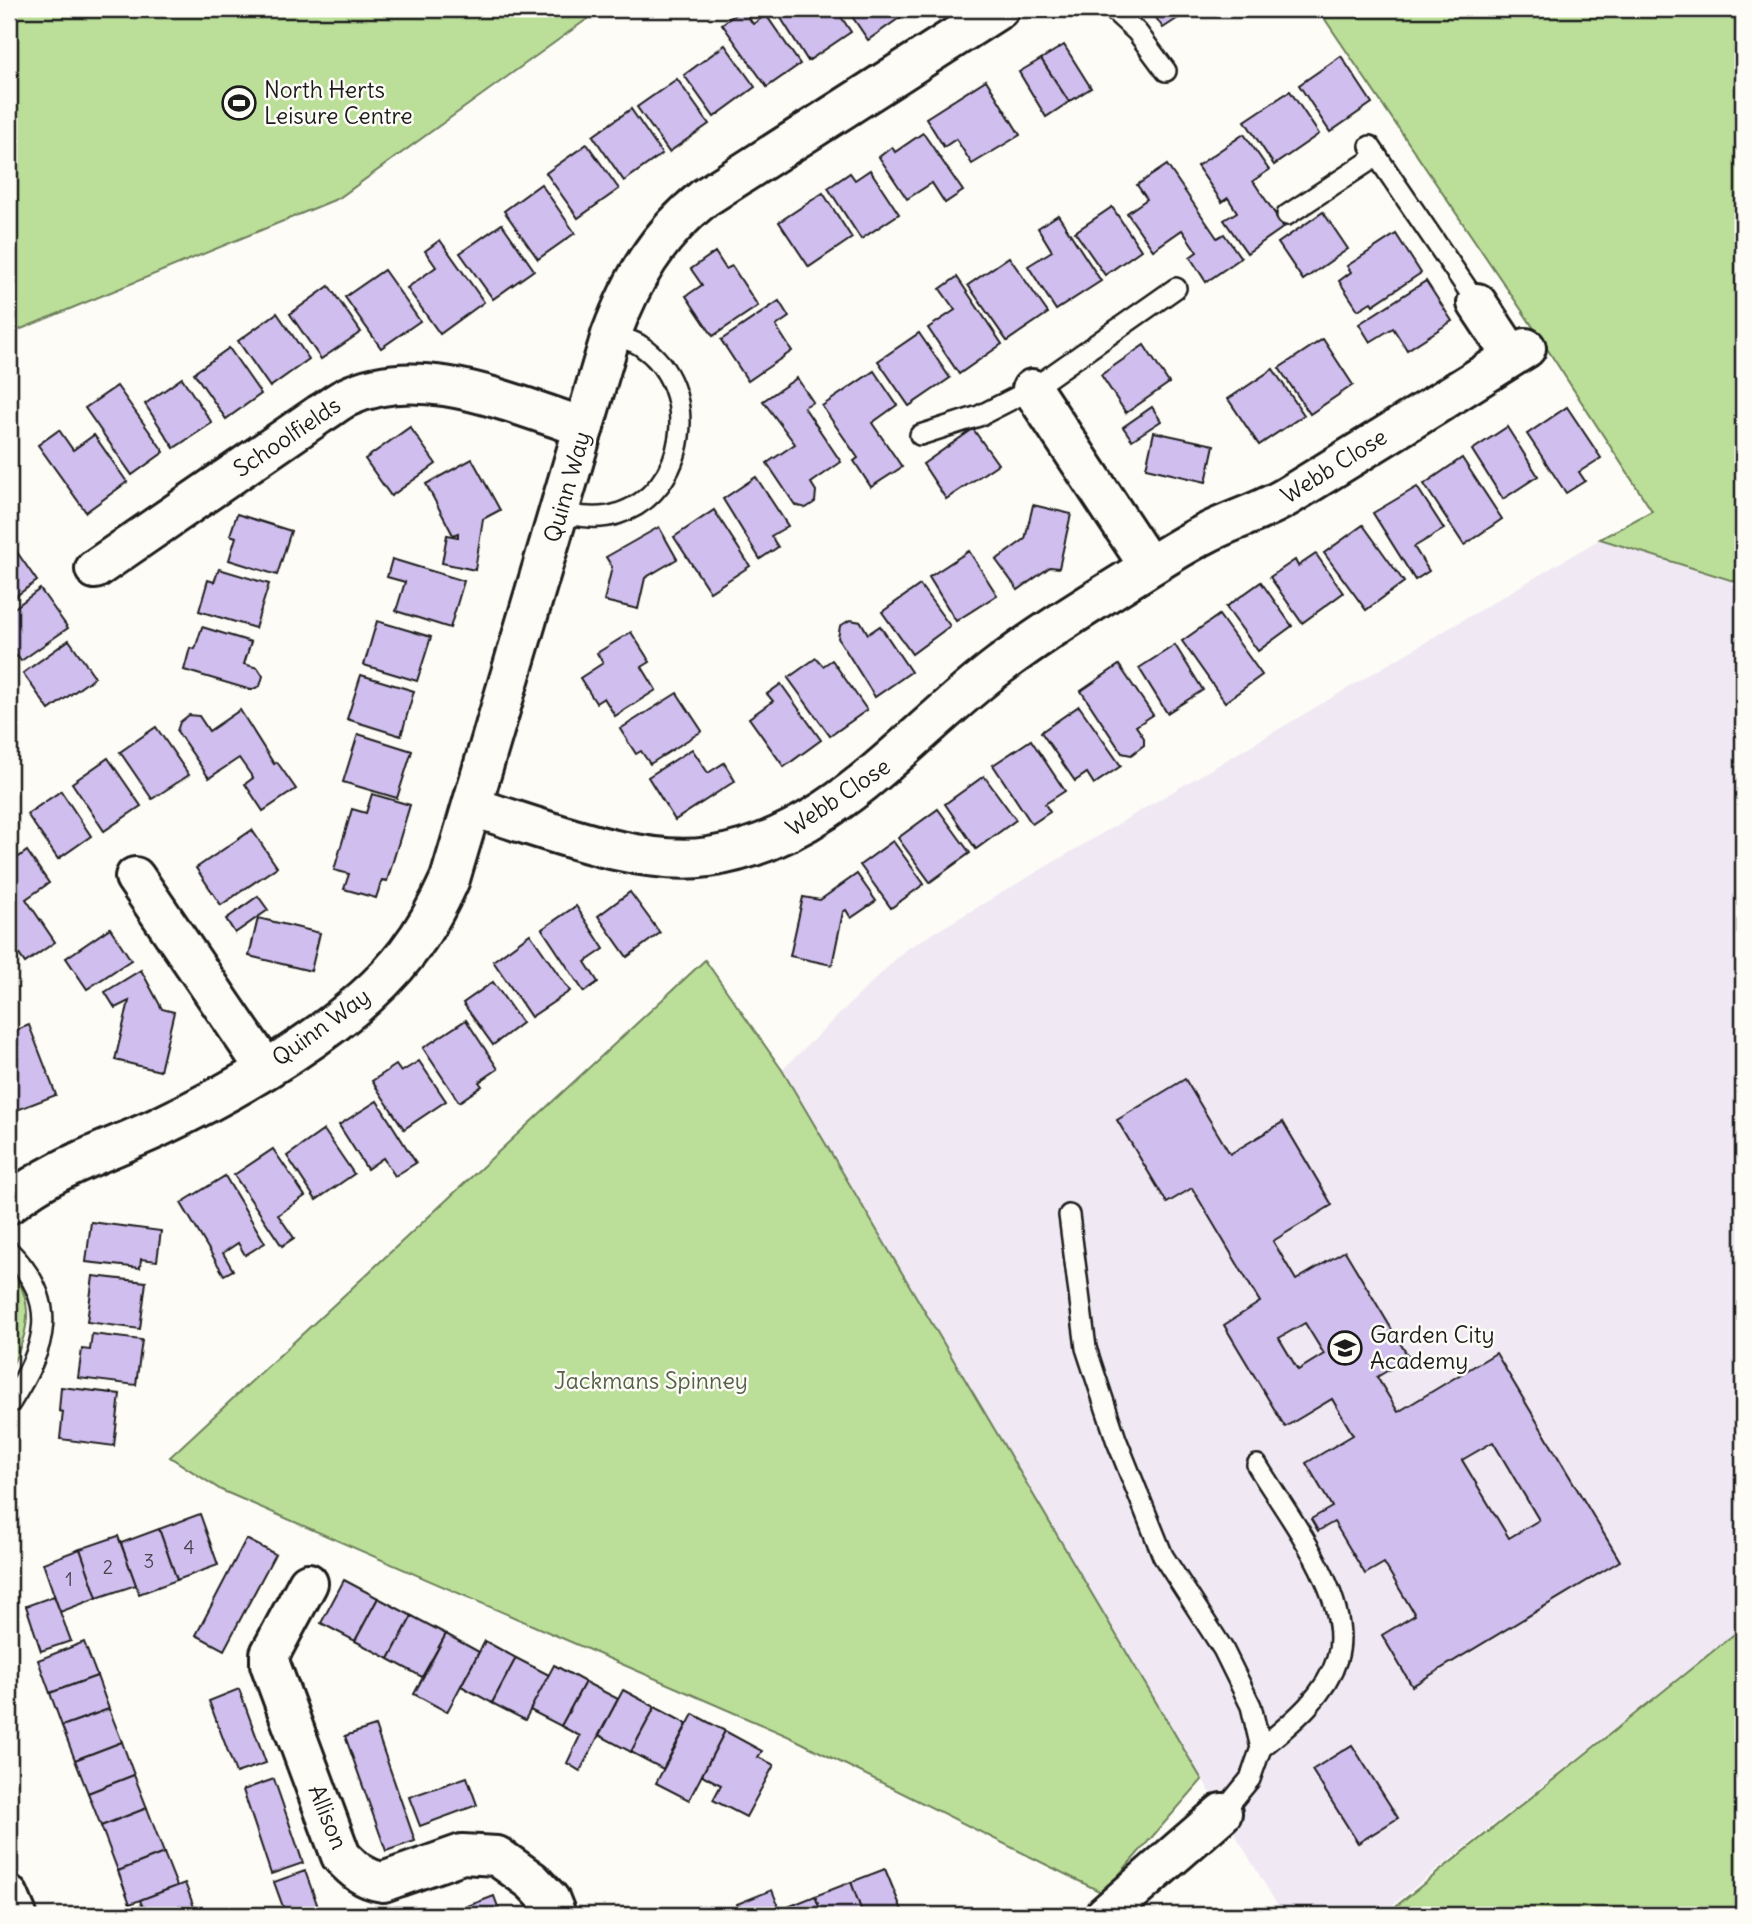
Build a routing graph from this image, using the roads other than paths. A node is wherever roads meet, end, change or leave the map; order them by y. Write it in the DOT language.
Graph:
graph roads {
  1 [pos="999,9"];
  2 [pos="1112,9"];
  3 [pos="1166,71"];
  4 [pos="1287,215"];
  5 [pos="1176,288"];
  6 [pos="1478,303"];
  7 [pos="611,335"];
  8 [pos="1031,389"];
  9 [pos="584,427"];
  10 [pos="920,435"];
  11 [pos="559,514"];
  12 [pos="1150,566"];
  13 [pos="95,569"];
  14 [pos="472,807"];
  15 [pos="135,877"];
  16 [pos="265,1068"];
  17 [pos="9,1204"];
  18 [pos="1069,1214"];
  19 [pos="9,1251"];
  20 [pos="11,1402"];
  21 [pos="1257,1465"];
  22 [pos="308,1583"];
  23 [pos="1261,1748"];
  24 [pos="1222,1813"];
  25 [pos="9,1896"];
  26 [pos="17,1915"];
  27 [pos="556,1915"];
  28 [pos="1105,1915"];
  1 -- 7 [label="street, Quinn Way"];
  2 -- 3 [label="lane"];
  4 -- 6 [label="lane"];
  5 -- 8 [label="lane"];
  6 -- 12 [label="street, Webb Close"];
  7 -- 9 [label="street, Quinn Way"];
  7 -- 11 [label="lane"];
  8 -- 10 [label="lane"];
  8 -- 12 [label="street"];
  9 -- 11 [label="street, Quinn Way"];
  9 -- 13 [label="street, Schoolfields"];
  11 -- 14 [label="street, Quinn Way"];
  12 -- 14 [label="street, Webb Close"];
  14 -- 16 [label="street, Quinn Way"];
  15 -- 16 [label="street, Quinn Way"];
  16 -- 17 [label="street, Quinn Way"];
  18 -- 23 [label="lane"];
  19 -- 20 [label="lane"];
  21 -- 23 [label="lane"];
  22 -- 27 [label="street, Allison"];
  23 -- 24 [label="lane"];
  24 -- 28 [label="street"];
  25 -- 26 [label="street"];
}
